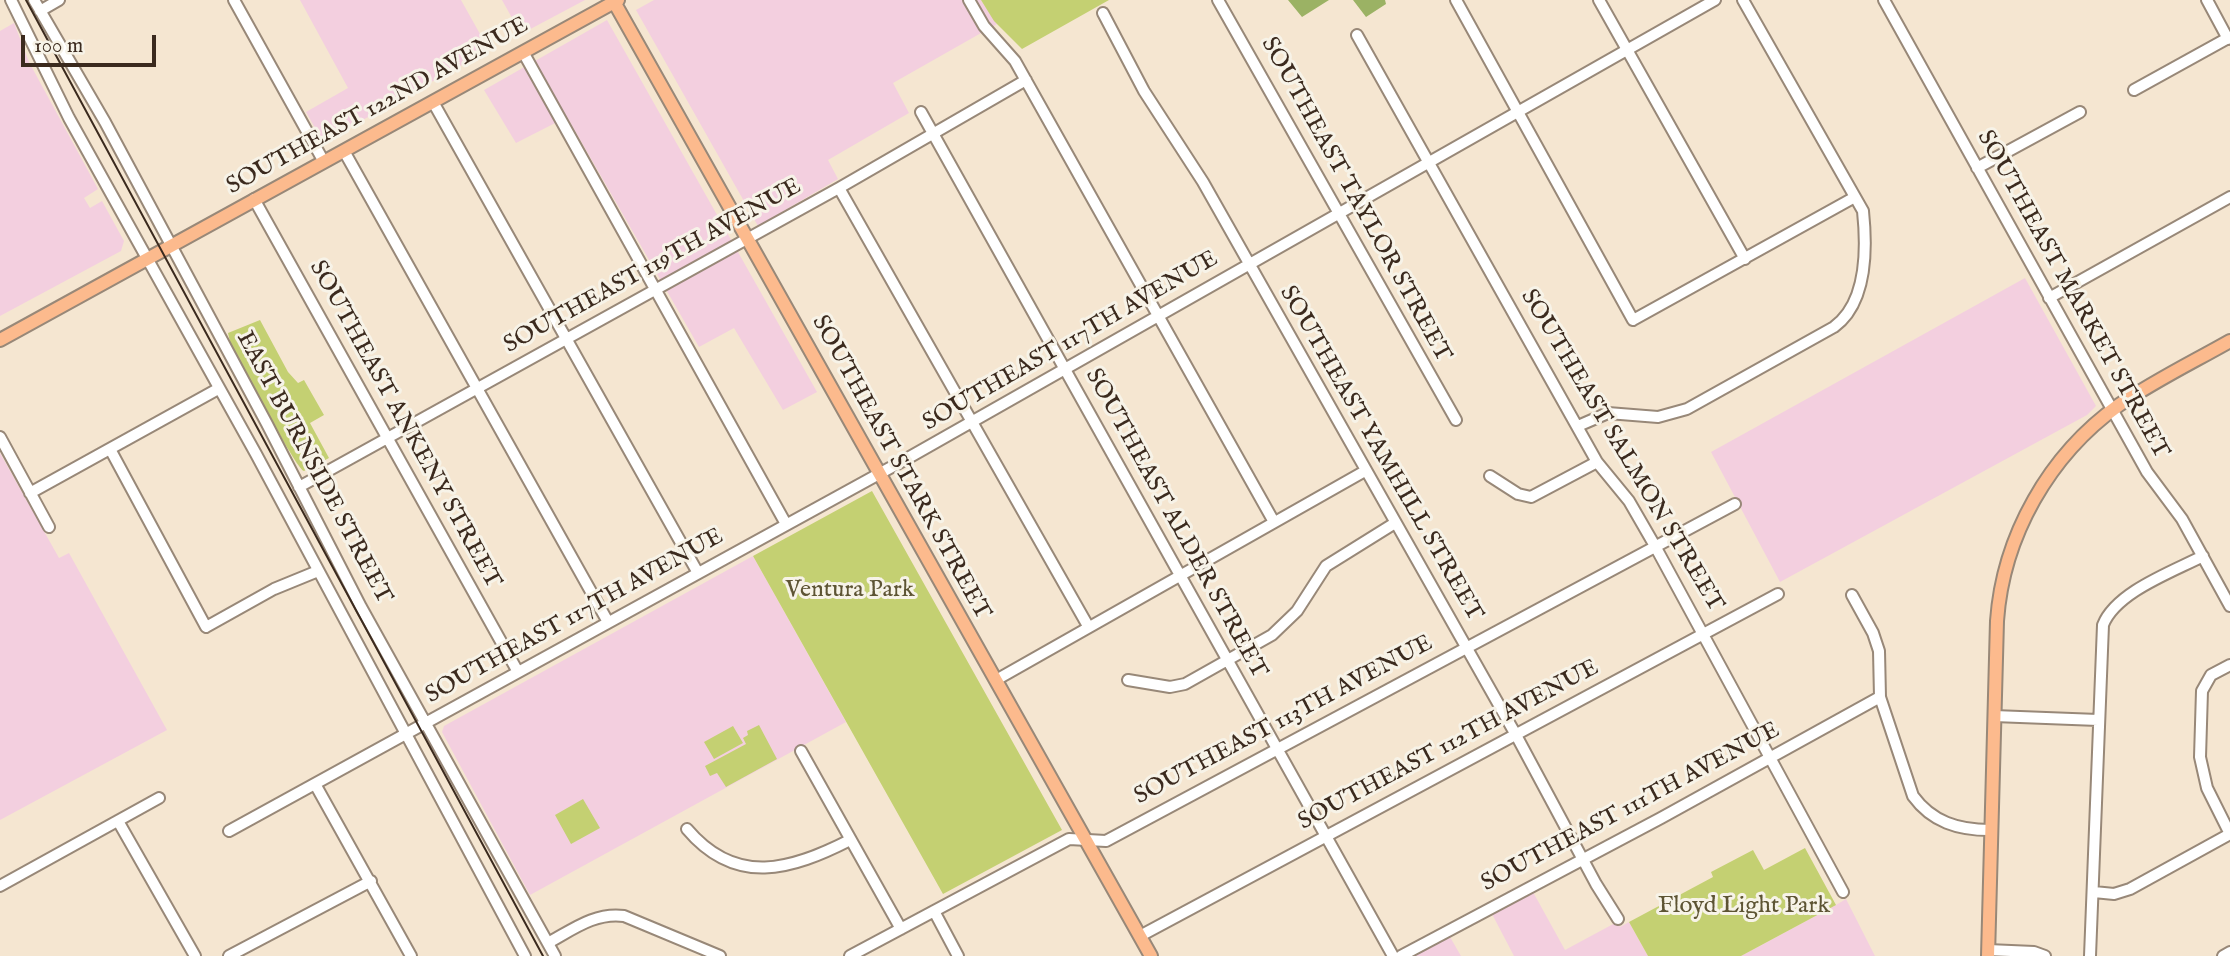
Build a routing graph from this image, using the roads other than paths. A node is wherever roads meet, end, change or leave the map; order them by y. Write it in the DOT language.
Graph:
graph roads {
  1 [pos="11,0"];
  2 [pos="34,0"];
  3 [pos="59,0"];
  4 [pos="234,0"];
  5 [pos="969,0"];
  6 [pos="1219,0"];
  7 [pos="1456,0"];
  8 [pos="1599,0"];
  9 [pos="1715,0"];
  10 [pos="1743,0"];
  11 [pos="1884,0"];
  12 [pos="2207,0"];
  13 [pos="615,1"];
  14 [pos="40,11"];
  15 [pos="1103,13"];
  16 [pos="1357,35"];
  17 [pos="2229,38"];
  18 [pos="1626,50"];
  19 [pos="523,52"];
  20 [pos="1026,80"];
  21 [pos="2134,90"];
  22 [pos="433,102"];
  23 [pos="921,112"];
  24 [pos="1517,112"];
  25 [pos="2080,112"];
  26 [pos="933,133"];
  27 [pos="344,151"];
  28 [pos="324,162"];
  29 [pos="1428,163"];
  30 [pos="1977,168"];
  31 [pos="839,188"];
  32 [pos="1855,197"];
  33 [pos="2230,197"];
  34 [pos="254,199"];
  35 [pos="1338,214"];
  36 [pos="748,239"];
  37 [pos="171,244"];
  38 [pos="153,255"];
  39 [pos="1745,259"];
  40 [pos="1248,265"];
  41 [pos="656,290"];
  42 [pos="2049,298"];
  43 [pos="1157,317"];
  44 [pos="566,339"];
  45 [pos="0,340"];
  46 [pos="2230,341"];
  47 [pos="1064,370"];
  48 [pos="477,388"];
  49 [pos="218,389"];
  50 [pos="2113,410"];
  51 [pos="1456,420"];
  52 [pos="971,422"];
  53 [pos="1578,426"];
  54 [pos="0,437"];
  55 [pos="387,438"];
  56 [pos="110,449"];
  57 [pos="1597,462"];
  58 [pos="1365,471"];
  59 [pos="880,474"];
  60 [pos="1490,476"];
  61 [pos="299,487"];
  62 [pos="30,493"];
  63 [pos="1735,503"];
  64 [pos="1274,522"];
  65 [pos="1395,523"];
  66 [pos="786,524"];
  67 [pos="49,527"];
  68 [pos="1655,547"];
  69 [pos="2203,556"];
  70 [pos="318,571"];
  71 [pos="698,573"];
  72 [pos="1181,574"];
  73 [pos="1778,594"];
  74 [pos="1852,595"];
  75 [pos="2230,606"];
  76 [pos="608,622"];
  77 [pos="1088,626"];
  78 [pos="1704,634"];
  79 [pos="1467,648"];
  80 [pos="1228,661"];
  81 [pos="2230,665"];
  82 [pos="519,672"];
  83 [pos="996,680"];
  84 [pos="1128,680"];
  85 [pos="1880,697"];
  86 [pos="1994,716"];
  87 [pos="2098,720"];
  88 [pos="428,722"];
  89 [pos="406,734"];
  90 [pos="1516,735"];
  91 [pos="1278,748"];
  92 [pos="801,751"];
  93 [pos="1770,756"];
  94 [pos="315,784"];
  95 [pos="159,798"];
  96 [pos="118,821"];
  97 [pos="687,829"];
  98 [pos="1990,830"];
  99 [pos="229,831"];
  100 [pos="2230,834"];
  101 [pos="1327,835"];
  102 [pos="850,840"];
  103 [pos="1087,840"];
  104 [pos="1583,858"];
  105 [pos="371,881"];
  106 [pos="0,886"];
  107 [pos="1843,892"];
  108 [pos="2094,892"];
  109 [pos="934,911"];
  110 [pos="1618,919"];
  111 [pos="901,929"];
  112 [pos="1140,936"];
  113 [pos="548,943"];
  114 [pos="1988,953"];
  115 [pos="2230,953"];
  116 [pos="195,956"];
  117 [pos="229,956"];
  118 [pos="411,956"];
  119 [pos="525,956"];
  120 [pos="555,956"];
  121 [pos="720,956"];
  122 [pos="850,956"];
  123 [pos="958,956"];
  124 [pos="1151,956"];
  125 [pos="1394,956"];
  126 [pos="1401,956"];
  127 [pos="2045,956"];
  128 [pos="2090,956"];
  129 [pos="2223,956"];
  1 -- 38 [label="street, EAST BURNSIDE STREET"];
  2 -- 14 [label="street, EAST BURNSIDE STREET"];
  3 -- 14 [label="street"];
  4 -- 28 [label="street"];
  5 -- 20 [label="street"];
  6 -- 35 [label="street, SOUTHEAST TAYLOR STREET"];
  7 -- 24 [label="street"];
  8 -- 18 [label="street"];
  9 -- 18 [label="street, SOUTHEAST 117TH AVENUE"];
  10 -- 32 [label="street"];
  11 -- 30 [label="street, SOUTHEAST MARKET STREET"];
  12 -- 17 [label="street"];
  13 -- 19 [label="main road, SOUTHEAST 122ND AVENUE"];
  13 -- 36 [label="main road, SOUTHEAST STARK STREET"];
  14 -- 37 [label="street, EAST BURNSIDE STREET"];
  15 -- 40 [label="street, SOUTHEAST YAMHILL STREET"];
  16 -- 29 [label="street, SOUTHEAST SALMON STREET"];
  17 -- 21 [label="street"];
  18 -- 24 [label="street, SOUTHEAST 117TH AVENUE"];
  18 -- 39 [label="street"];
  19 -- 22 [label="main road, SOUTHEAST 122ND AVENUE"];
  19 -- 41 [label="street"];
  20 -- 26 [label="street, SOUTHEAST 119TH AVENUE"];
  20 -- 43 [label="street"];
  22 -- 27 [label="main road, SOUTHEAST 122ND AVENUE"];
  22 -- 44 [label="street"];
  23 -- 26 [label="street, SOUTHEAST ALDER STREET"];
  24 -- 29 [label="street, SOUTHEAST 117TH AVENUE"];
  24 -- 39 [label="street"];
  25 -- 30 [label="street"];
  26 -- 31 [label="street, SOUTHEAST 119TH AVENUE"];
  26 -- 47 [label="street, SOUTHEAST ALDER STREET"];
  27 -- 28 [label="main road, SOUTHEAST 122ND AVENUE"];
  27 -- 48 [label="street"];
  28 -- 34 [label="main road, SOUTHEAST 122ND AVENUE"];
  29 -- 35 [label="street, SOUTHEAST 117TH AVENUE"];
  29 -- 53 [label="street, SOUTHEAST SALMON STREET"];
  30 -- 42 [label="street, SOUTHEAST MARKET STREET"];
  31 -- 36 [label="street, SOUTHEAST 119TH AVENUE"];
  31 -- 52 [label="street"];
  32 -- 39 [label="street"];
  32 -- 53 [label="street"];
  33 -- 42 [label="street"];
  34 -- 37 [label="main road, SOUTHEAST 122ND AVENUE"];
  34 -- 55 [label="street, SOUTHEAST ANKENY STREET"];
  35 -- 40 [label="street, SOUTHEAST 117TH AVENUE"];
  35 -- 51 [label="street, SOUTHEAST TAYLOR STREET"];
  36 -- 41 [label="street, SOUTHEAST 119TH AVENUE"];
  36 -- 59 [label="main road, SOUTHEAST STARK STREET"];
  37 -- 38 [label="main road, SOUTHEAST 122ND AVENUE"];
  37 -- 61 [label="street, EAST BURNSIDE STREET"];
  38 -- 45 [label="main road, SOUTHEAST 122ND AVENUE"];
  38 -- 49 [label="street, EAST BURNSIDE STREET"];
  40 -- 43 [label="street, SOUTHEAST 117TH AVENUE"];
  40 -- 58 [label="street, SOUTHEAST YAMHILL STREET"];
  41 -- 44 [label="street, SOUTHEAST 119TH AVENUE"];
  41 -- 66 [label="street"];
  42 -- 50 [label="street, SOUTHEAST MARKET STREET"];
  43 -- 47 [label="street, SOUTHEAST 117TH AVENUE"];
  43 -- 64 [label="street"];
  44 -- 48 [label="street, SOUTHEAST 119TH AVENUE"];
  44 -- 71 [label="street"];
  46 -- 50 [label="main road"];
  47 -- 52 [label="street, SOUTHEAST 117TH AVENUE"];
  47 -- 72 [label="street, SOUTHEAST ALDER STREET"];
  48 -- 55 [label="street, SOUTHEAST 119TH AVENUE"];
  48 -- 76 [label="street"];
  49 -- 56 [label="street"];
  49 -- 70 [label="street, EAST BURNSIDE STREET"];
  50 -- 69 [label="street, SOUTHEAST MARKET STREET"];
  50 -- 86 [label="main road"];
  52 -- 59 [label="street, SOUTHEAST 117TH AVENUE"];
  52 -- 77 [label="street"];
  53 -- 57 [label="street, SOUTHEAST SALMON STREET"];
  54 -- 62 [label="street"];
  55 -- 61 [label="street, SOUTHEAST 119TH AVENUE"];
  55 -- 82 [label="street, SOUTHEAST ANKENY STREET"];
  56 -- 62 [label="street"];
  56 -- 70 [label="street"];
  57 -- 60 [label="street"];
  57 -- 68 [label="street, SOUTHEAST SALMON STREET"];
  58 -- 64 [label="street"];
  58 -- 65 [label="street, SOUTHEAST YAMHILL STREET"];
  59 -- 66 [label="street, SOUTHEAST 117TH AVENUE"];
  59 -- 83 [label="main road, SOUTHEAST STARK STREET"];
  61 -- 88 [label="street, EAST BURNSIDE STREET"];
  62 -- 67 [label="street"];
  63 -- 68 [label="street, SOUTHEAST 113TH AVENUE"];
  64 -- 72 [label="street"];
  65 -- 79 [label="street, SOUTHEAST YAMHILL STREET"];
  65 -- 80 [label="street"];
  66 -- 71 [label="street, SOUTHEAST 117TH AVENUE"];
  68 -- 78 [label="street, SOUTHEAST SALMON STREET"];
  68 -- 79 [label="street, SOUTHEAST 113TH AVENUE"];
  69 -- 75 [label="street, SOUTHEAST MARKET STREET"];
  69 -- 87 [label="street"];
  70 -- 89 [label="street, EAST BURNSIDE STREET"];
  71 -- 76 [label="street, SOUTHEAST 117TH AVENUE"];
  72 -- 77 [label="street"];
  72 -- 80 [label="street, SOUTHEAST ALDER STREET"];
  73 -- 78 [label="street, SOUTHEAST 112TH AVENUE"];
  74 -- 85 [label="street"];
  76 -- 82 [label="street, SOUTHEAST 117TH AVENUE"];
  77 -- 83 [label="street"];
  78 -- 90 [label="street, SOUTHEAST 112TH AVENUE"];
  78 -- 93 [label="street, SOUTHEAST SALMON STREET"];
  79 -- 90 [label="street, SOUTHEAST YAMHILL STREET"];
  79 -- 91 [label="street, SOUTHEAST 113TH AVENUE"];
  80 -- 84 [label="street"];
  80 -- 91 [label="street, SOUTHEAST ALDER STREET"];
  81 -- 100 [label="street"];
  82 -- 88 [label="street, SOUTHEAST 117TH AVENUE"];
  83 -- 103 [label="main road, SOUTHEAST STARK STREET"];
  85 -- 93 [label="street, SOUTHEAST 111TH AVENUE"];
  85 -- 98 [label="street"];
  86 -- 87 [label="street"];
  86 -- 98 [label="main road"];
  87 -- 108 [label="street"];
  88 -- 89 [label="street, SOUTHEAST 117TH AVENUE"];
  88 -- 113 [label="street, EAST BURNSIDE STREET"];
  89 -- 94 [label="street, SOUTHEAST 117TH AVENUE"];
  89 -- 119 [label="street, EAST BURNSIDE STREET"];
  90 -- 101 [label="street, SOUTHEAST 112TH AVENUE"];
  90 -- 104 [label="street, SOUTHEAST YAMHILL STREET"];
  91 -- 101 [label="street, SOUTHEAST ALDER STREET"];
  91 -- 103 [label="street, SOUTHEAST 113TH AVENUE"];
  92 -- 102 [label="street"];
  93 -- 104 [label="street, SOUTHEAST 111TH AVENUE"];
  93 -- 107 [label="street, SOUTHEAST SALMON STREET"];
  94 -- 99 [label="street, SOUTHEAST 117TH AVENUE"];
  94 -- 105 [label="street"];
  95 -- 96 [label="street"];
  96 -- 106 [label="street"];
  96 -- 116 [label="street"];
  97 -- 102 [label="street"];
  98 -- 114 [label="main road"];
  100 -- 108 [label="street"];
  101 -- 112 [label="street, SOUTHEAST 112TH AVENUE"];
  101 -- 125 [label="street, SOUTHEAST ALDER STREET"];
  102 -- 111 [label="street"];
  103 -- 109 [label="street, SOUTHEAST 113TH AVENUE"];
  103 -- 112 [label="main road, SOUTHEAST STARK STREET"];
  104 -- 110 [label="street, SOUTHEAST YAMHILL STREET"];
  104 -- 126 [label="street, SOUTHEAST 111TH AVENUE"];
  105 -- 117 [label="street"];
  105 -- 118 [label="street"];
  108 -- 128 [label="street"];
  109 -- 111 [label="street, SOUTHEAST 113TH AVENUE"];
  109 -- 123 [label="street"];
  111 -- 122 [label="street, SOUTHEAST 113TH AVENUE"];
  112 -- 124 [label="main road, SOUTHEAST STARK STREET"];
  113 -- 120 [label="street, EAST BURNSIDE STREET"];
  113 -- 121 [label="street"];
  114 -- 127 [label="street"];
  115 -- 129 [label="street"];
}
